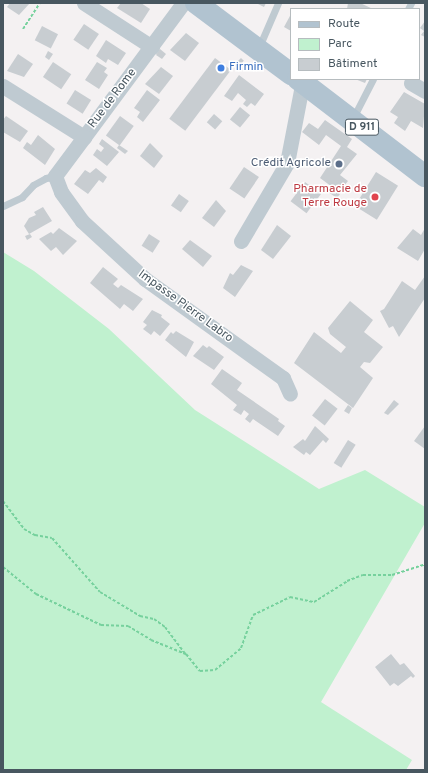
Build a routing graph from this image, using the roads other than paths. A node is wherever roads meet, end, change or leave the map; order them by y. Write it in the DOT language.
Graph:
graph roads {
  1 [pos="84,3"];
  2 [pos="183,3"];
  3 [pos="196,3"];
  4 [pos="278,3"];
  5 [pos="152,47"];
  6 [pos="258,49"];
  7 [pos="290,73"];
  8 [pos="298,80"];
  9 [pos="299,80"];
  10 [pos="372,80"];
  11 [pos="411,83"];
  12 [pos="3,86"];
  13 [pos="425,91"];
  14 [pos="352,120"];
  15 [pos="84,137"];
  16 [pos="55,176"];
  17 [pos="425,176"];
  18 [pos="3,206"];
  19 [pos="241,241"];
  20 [pos="290,394"];
  1 -- 5 [label="street"];
  2 -- 5 [label="street, Rue de Rome"];
  3 -- 6 [label="main road, D 911"];
  4 -- 6 [label="lane"];
  5 -- 15 [label="street, Rue de Rome"];
  6 -- 7 [label="main road, D 911"];
  8 -- 19 [label="street"];
  9 -- 14 [label="main road, D 911"];
  10 -- 14 [label="lane"];
  11 -- 13 [label="street"];
  12 -- 15 [label="street, Rue de Rome"];
  14 -- 17 [label="main road, D 911"];
  15 -- 16 [label="street"];
  16 -- 18 [label="lane"];
  16 -- 20 [label="street, Impasse Pierre Labro"];
}
